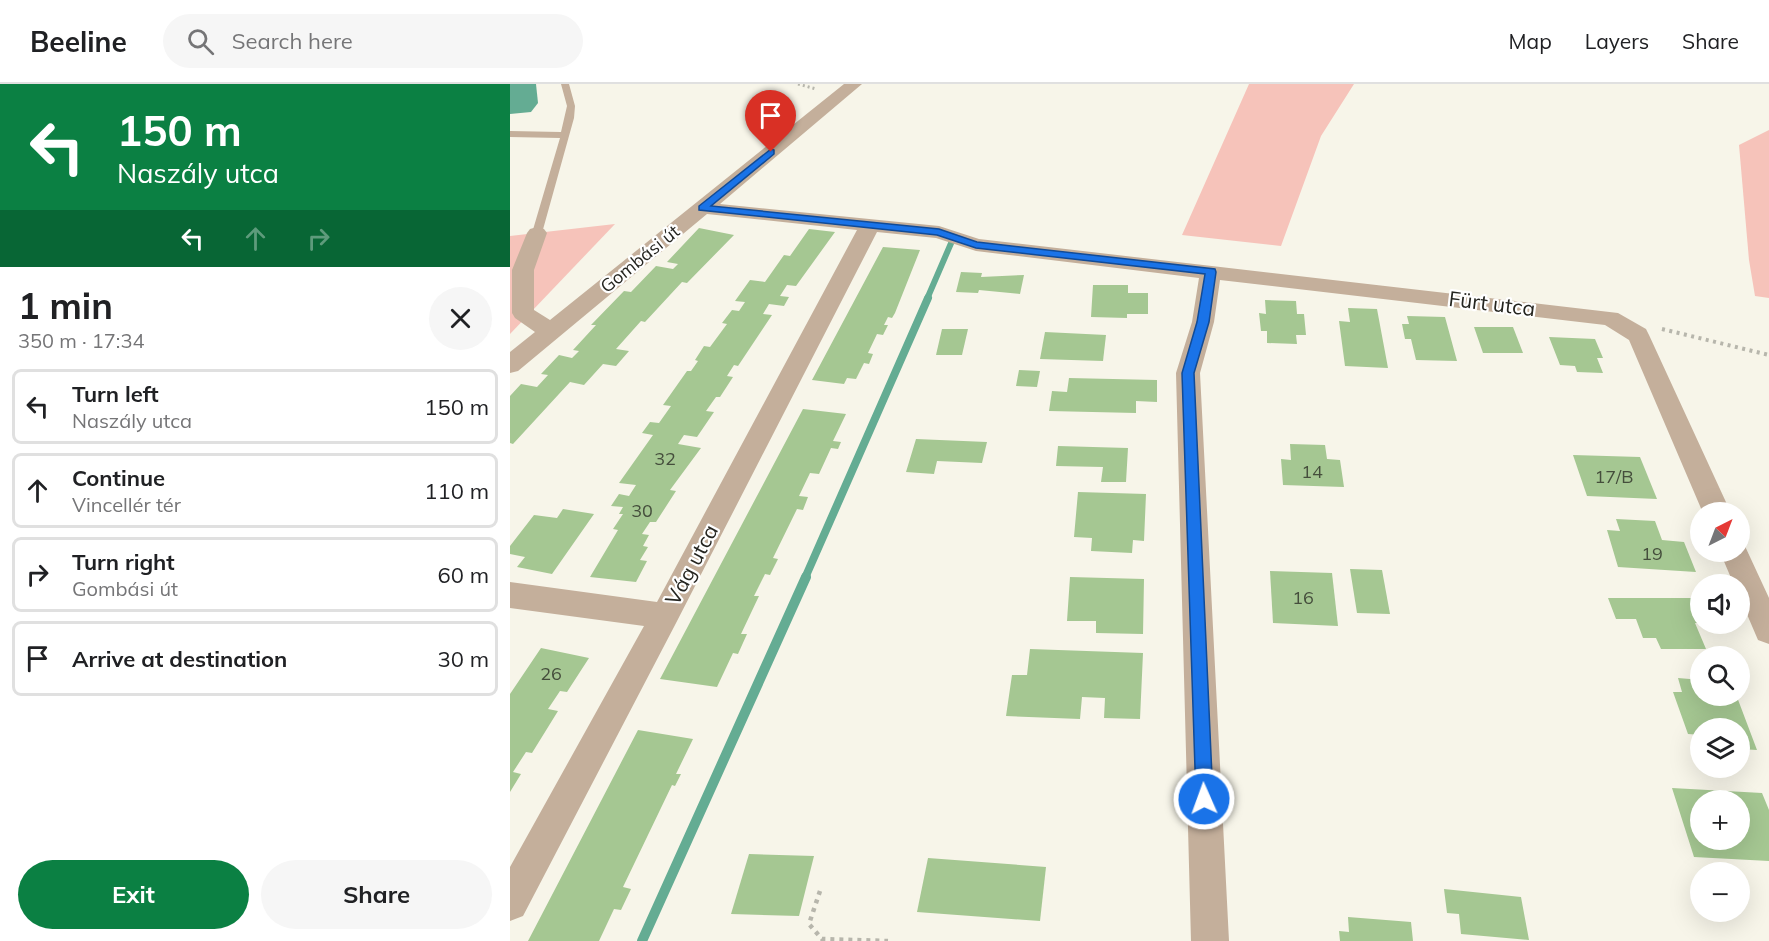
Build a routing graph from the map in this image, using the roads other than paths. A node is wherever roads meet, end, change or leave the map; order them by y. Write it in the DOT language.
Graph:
graph roads {
  1 [pos="565,84"];
  2 [pos="854,84"];
  3 [pos="510,134"];
  4 [pos="566,135"];
  5 [pos="703,208"];
  6 [pos="870,225"];
  7 [pos="537,233"];
  8 [pos="517,272"];
  9 [pos="1211,272"];
  10 [pos="550,331"];
  11 [pos="510,365"];
  12 [pos="1711,502"];
  13 [pos="1738,562"];
  14 [pos="510,595"];
  15 [pos="665,616"];
  16 [pos="1769,631"];
  17 [pos="510,903"];
  18 [pos="1210,941"];
  1 -- 4 [label="lane"];
  2 -- 5 [label="street, Gombási út"];
  3 -- 4 [label="lane"];
  4 -- 7 [label="lane"];
  5 -- 6 [label="street, Fürt utca"];
  5 -- 10 [label="street, Gombási út"];
  6 -- 9 [label="street, Fürt utca"];
  6 -- 15 [label="street, Vág utca"];
  7 -- 8 [label="street"];
  8 -- 10 [label="street"];
  9 -- 12 [label="street, Fürt utca"];
  9 -- 18 [label="street"];
  10 -- 11 [label="street, Gombási út"];
  13 -- 16 [label="street"];
  14 -- 15 [label="street"];
  15 -- 17 [label="street, Vág utca"];
}
